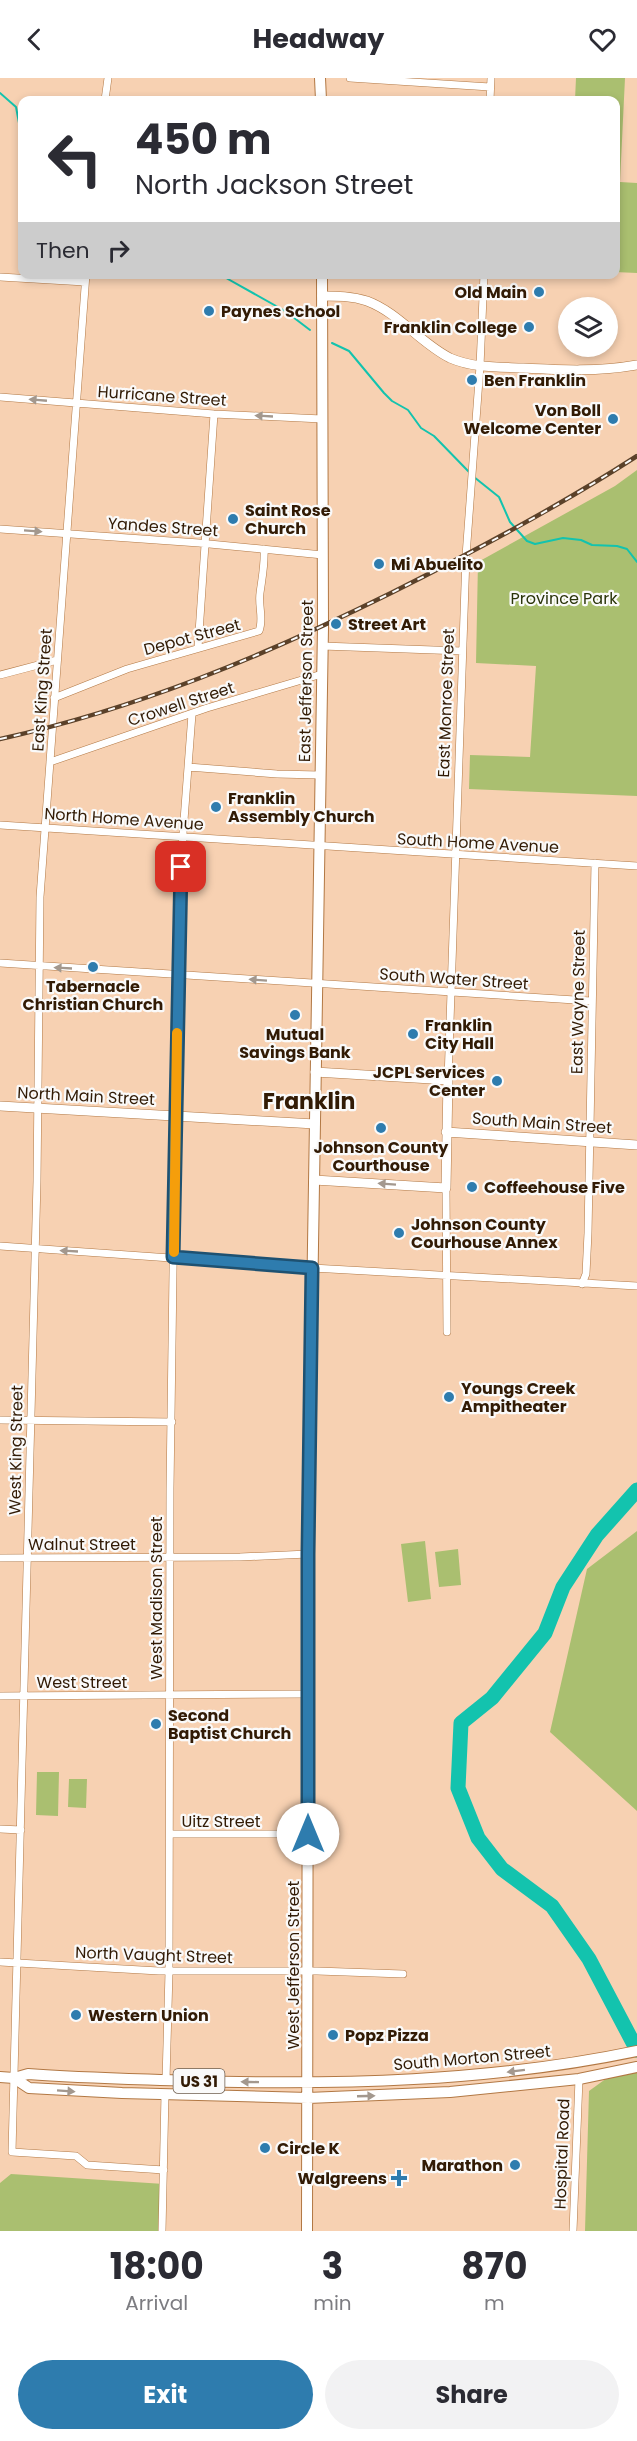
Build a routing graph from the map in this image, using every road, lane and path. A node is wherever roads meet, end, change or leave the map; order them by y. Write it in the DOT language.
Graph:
graph roads {
  1 [pos="108,78"];
  2 [pos="320,78"];
  3 [pos="350,78"];
  4 [pos="491,78"];
  5 [pos="490,87"];
  6 [pos="106,96"];
  7 [pos="321,96"];
  8 [pos="490,96"];
  9 [pos="0,277"];
  10 [pos="18,277"];
  11 [pos="85,279"];
  12 [pos="322,279"];
  13 [pos="484,279"];
  14 [pos="322,296"];
  15 [pos="637,365"];
  16 [pos="480,366"];
  17 [pos="0,397"];
  18 [pos="76,404"];
  19 [pos="214,414"];
  20 [pos="322,419"];
  21 [pos="0,529"];
  22 [pos="66,534"];
  23 [pos="205,544"];
  24 [pos="264,549"];
  25 [pos="323,555"];
  26 [pos="322,646"];
  27 [pos="198,647"];
  28 [pos="462,651"];
  29 [pos="57,660"];
  30 [pos="322,674"];
  31 [pos="0,675"];
  32 [pos="54,698"];
  33 [pos="192,714"];
  34 [pos="50,762"];
  35 [pos="188,767"];
  36 [pos="319,775"];
  37 [pos="0,825"];
  38 [pos="45,828"];
  39 [pos="183,836"];
  40 [pos="318,845"];
  41 [pos="456,856"];
  42 [pos="595,863"];
  43 [pos="637,866"];
  44 [pos="0,963"];
  45 [pos="39,966"];
  46 [pos="178,974"];
  47 [pos="316,984"];
  48 [pos="452,992"];
  49 [pos="591,1001"];
  50 [pos="315,1071"];
  51 [pos="448,1080"];
  52 [pos="0,1106"];
  53 [pos="38,1108"];
  54 [pos="176,1116"];
  55 [pos="315,1124"];
  56 [pos="446,1132"];
  57 [pos="589,1142"];
  58 [pos="637,1144"];
  59 [pos="314,1180"];
  60 [pos="446,1188"];
  61 [pos="0,1246"];
  62 [pos="35,1248"];
  63 [pos="173,1257"];
  64 [pos="312,1268"];
  65 [pos="447,1275"];
  66 [pos="582,1284"];
  67 [pos="637,1286"];
  68 [pos="447,1332"];
  69 [pos="0,1420"];
  70 [pos="30,1420"];
  71 [pos="172,1422"];
  72 [pos="308,1554"];
  73 [pos="171,1557"];
  74 [pos="0,1558"];
  75 [pos="28,1558"];
  76 [pos="309,1694"];
  77 [pos="170,1695"];
  78 [pos="0,1696"];
  79 [pos="23,1696"];
  80 [pos="0,1829"];
  81 [pos="21,1830"];
  82 [pos="170,1834"];
  83 [pos="308,1834"];
  84 [pos="0,1962"];
  85 [pos="18,1963"];
  86 [pos="170,1971"];
  87 [pos="307,1971"];
  88 [pos="403,1974"];
  89 [pos="637,2051"];
  90 [pos="579,2062"];
  91 [pos="637,2067"];
  92 [pos="0,2077"];
  93 [pos="14,2078"];
  94 [pos="579,2079"];
  95 [pos="166,2080"];
  96 [pos="308,2083"];
  97 [pos="165,2094"];
  98 [pos="308,2098"];
  99 [pos="164,2170"];
  100 [pos="162,2231"];
  101 [pos="307,2231"];
  102 [pos="573,2231"];
  1 -- 6 [label="street"];
  2 -- 7 [label="main road"];
  3 -- 5 [label="street"];
  4 -- 5 [label="street"];
  5 -- 8 [label="street"];
  9 -- 10 [label="street"];
  11 -- 18 [label="street, East King Street"];
  12 -- 14 [label="main road, East Jefferson Street"];
  13 -- 16 [label="street, East Monroe Street"];
  14 -- 16 [label="street"];
  14 -- 20 [label="main road, East Jefferson Street"];
  15 -- 16 [label="street"];
  16 -- 28 [label="street, East Monroe Street"];
  18 -- 17 [label="street, Hurricane Street, one-way"];
  18 -- 19 [label="street, Hurricane Street"];
  18 -- 22 [label="street, East King Street"];
  20 -- 19 [label="street, Hurricane Street, one-way"];
  19 -- 23 [label="street"];
  20 -- 25 [label="main road, East Jefferson Street"];
  21 -- 22 [label="street, Yandes Street, one-way"];
  22 -- 23 [label="street, Yandes Street"];
  22 -- 29 [label="street, East King Street"];
  23 -- 24 [label="street, Yandes Street"];
  23 -- 27 [label="street"];
  24 -- 25 [label="street, Yandes Street"];
  24 -- 27 [label="street, Depot Street"];
  25 -- 26 [label="main road, East Jefferson Street"];
  26 -- 28 [label="street"];
  26 -- 30 [label="main road, East Jefferson Street"];
  27 -- 32 [label="street, Depot Street"];
  28 -- 41 [label="street, East Monroe Street"];
  29 -- 31 [label="street"];
  29 -- 32 [label="street, East King Street"];
  30 -- 33 [label="street, Crowell Street"];
  30 -- 36 [label="main road, East Jefferson Street"];
  32 -- 34 [label="street, East King Street"];
  33 -- 34 [label="street, Crowell Street"];
  33 -- 35 [label="street, West Madison Street"];
  34 -- 38 [label="street, East King Street"];
  35 -- 36 [label="street"];
  35 -- 39 [label="street, West Madison Street"];
  36 -- 40 [label="main road, East Jefferson Street"];
  37 -- 38 [label="street, North Home Avenue"];
  38 -- 39 [label="street, North Home Avenue"];
  38 -- 45 [label="street, East King Street"];
  39 -- 40 [label="street, North Home Avenue"];
  39 -- 46 [label="street, West Madison Street"];
  40 -- 41 [label="street, South Home Avenue"];
  40 -- 47 [label="main road, East Jefferson Street"];
  41 -- 42 [label="street, South Home Avenue"];
  41 -- 48 [label="street, East Monroe Street"];
  42 -- 43 [label="street, South Home Avenue"];
  42 -- 49 [label="street, East Wayne Street"];
  44 -- 45 [label="street, South Water Street"];
  46 -- 45 [label="street, South Water Street, one-way"];
  45 -- 53 [label="street, East King Street"];
  47 -- 46 [label="street, South Water Street, one-way"];
  46 -- 54 [label="street, West Madison Street"];
  47 -- 48 [label="street, South Water Street"];
  47 -- 50 [label="main road, East Jefferson Street"];
  48 -- 49 [label="street, South Water Street"];
  48 -- 51 [label="street, East Monroe Street"];
  49 -- 57 [label="street, East Wayne Street"];
  50 -- 51 [label="street"];
  50 -- 55 [label="main road, East Jefferson Street"];
  51 -- 56 [label="street, East Monroe Street"];
  52 -- 53 [label="street, North Main Street"];
  53 -- 54 [label="street, North Main Street"];
  53 -- 62 [label="street, West King Street"];
  54 -- 55 [label="street, North Main Street"];
  54 -- 63 [label="street, West Madison Street"];
  55 -- 59 [label="main road, West Jefferson Street"];
  56 -- 57 [label="street, South Main Street"];
  56 -- 60 [label="street, East Monroe Street"];
  57 -- 58 [label="street, South Main Street"];
  57 -- 66 [label="street, East Wayne Street"];
  60 -- 59 [label="street, one-way"];
  59 -- 64 [label="main road, West Jefferson Street"];
  60 -- 65 [label="street"];
  61 -- 62 [label="street"];
  63 -- 62 [label="street, one-way"];
  62 -- 70 [label="street, West King Street"];
  63 -- 64 [label="street"];
  63 -- 71 [label="street, West Madison Street"];
  64 -- 65 [label="street"];
  64 -- 72 [label="main road, West Jefferson Street"];
  65 -- 66 [label="street"];
  65 -- 68 [label="street"];
  66 -- 67 [label="street"];
  69 -- 70 [label="street"];
  70 -- 71 [label="street"];
  70 -- 75 [label="street, West King Street"];
  71 -- 73 [label="street, West Madison Street"];
  72 -- 73 [label="street, Walnut Street"];
  72 -- 76 [label="main road, West Jefferson Street"];
  73 -- 75 [label="street, Walnut Street"];
  73 -- 77 [label="street, West Madison Street"];
  74 -- 75 [label="street, Walnut Street"];
  75 -- 79 [label="street, West King Street"];
  76 -- 77 [label="street, West Street"];
  76 -- 83 [label="main road, West Jefferson Street"];
  77 -- 79 [label="street, West Street"];
  77 -- 82 [label="street, West Madison Street"];
  78 -- 79 [label="street, West Street"];
  79 -- 81 [label="street, West King Street"];
  80 -- 81 [label="street"];
  81 -- 85 [label="street, West King Street"];
  82 -- 83 [label="street, Uitz Street"];
  82 -- 86 [label="street, West Madison Street"];
  83 -- 87 [label="main road, West Jefferson Street"];
  84 -- 85 [label="street, North Vaught Street"];
  85 -- 86 [label="street, North Vaught Street"];
  85 -- 93 [label="street, West King Street"];
  86 -- 87 [label="street, North Vaught Street"];
  86 -- 95 [label="street, West Madison Street"];
  87 -- 88 [label="street, North Vaught Street"];
  87 -- 96 [label="main road, West Jefferson Street"];
  89 -- 90 [label="main road, South Morton Street / US 31"];
  90 -- 94 [label="main road"];
  90 -- 96 [label="main road, South Morton Street / US 31, one-way"];
  91 -- 94 [label="main road, South Morton Street / US 31"];
  92 -- 93 [label="main road, US 31"];
  93 -- 95 [label="main road, US 31"];
  93 -- 97 [label="main road, US 31, one-way"];
  93 -- 99 [label="street, West King Street"];
  98 -- 94 [label="main road, South Morton Street / US 31, one-way"];
  94 -- 102 [label="street, Hospital Road"];
  96 -- 95 [label="main road, US 31, one-way"];
  96 -- 98 [label="main road, West Jefferson Street"];
  97 -- 98 [label="main road, US 31"];
  97 -- 99 [label="street"];
  98 -- 101 [label="main road, West Jefferson Street"];
  99 -- 100 [label="street"];
}
